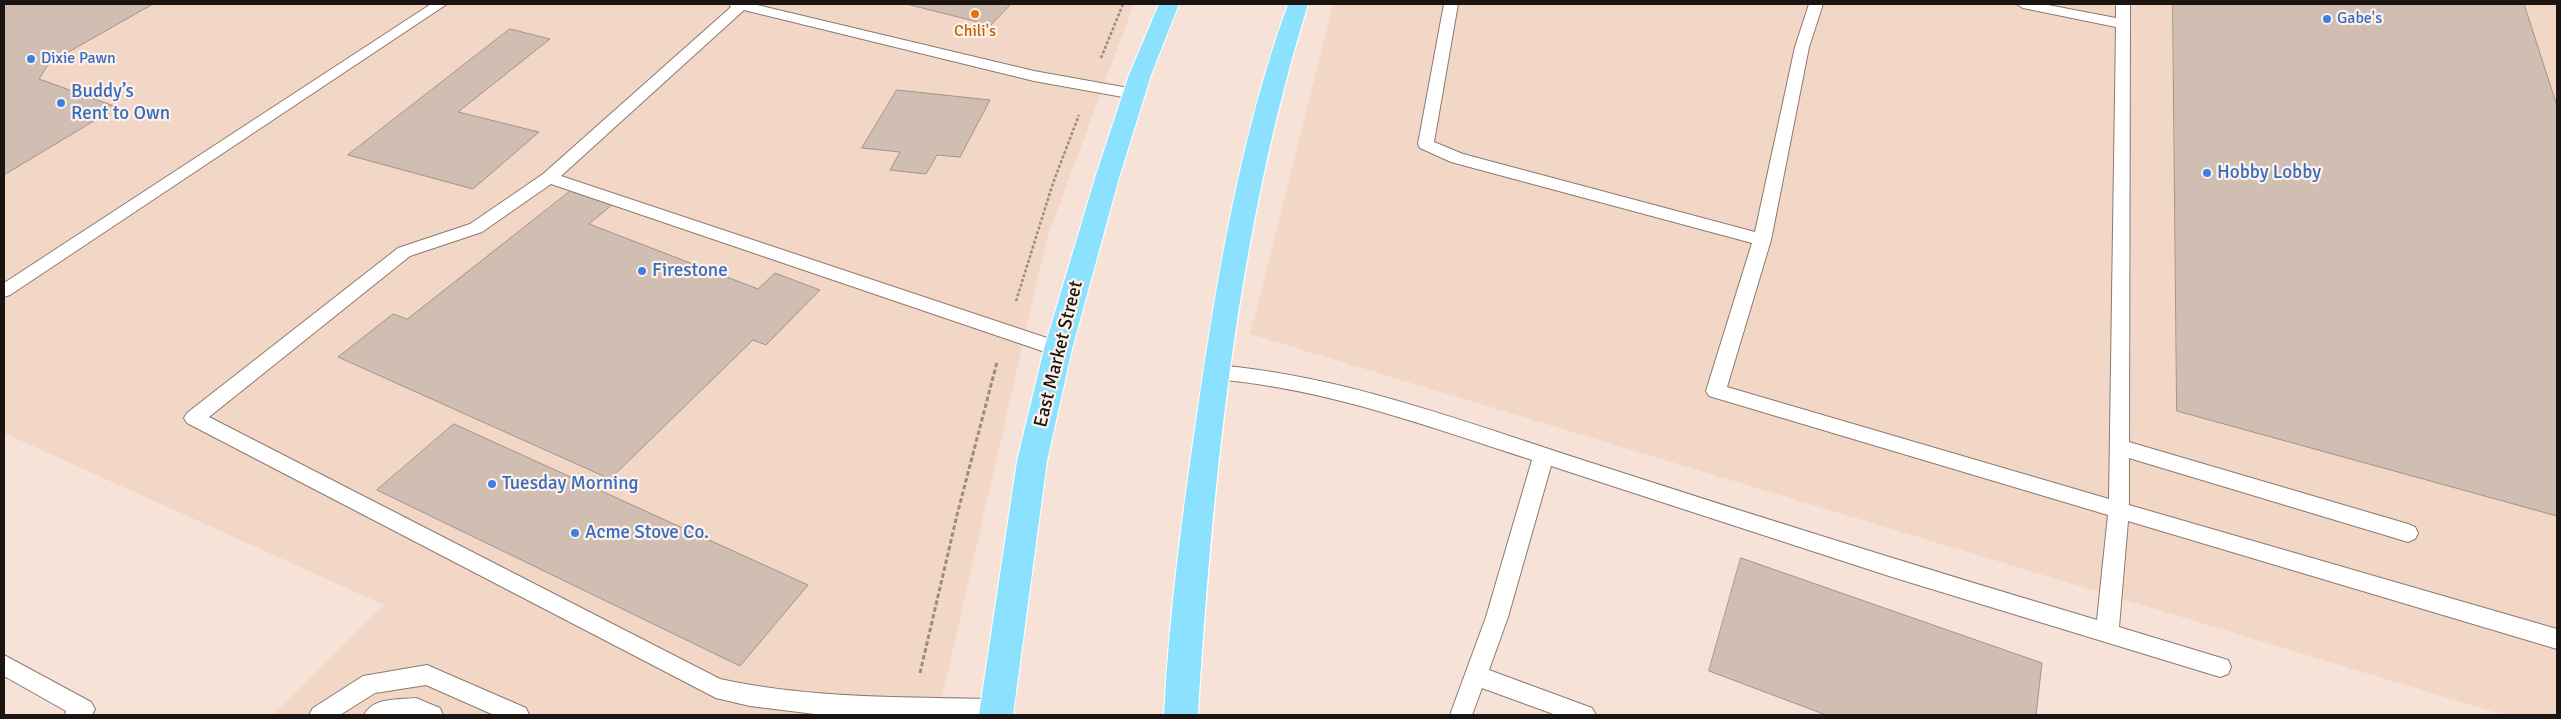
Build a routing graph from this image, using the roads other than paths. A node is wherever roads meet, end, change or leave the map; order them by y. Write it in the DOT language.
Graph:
graph roads {
  1 [pos="440,4"];
  2 [pos="739,4"];
  3 [pos="1169,4"];
  4 [pos="1298,4"];
  5 [pos="1451,4"];
  6 [pos="1816,4"];
  7 [pos="2023,4"];
  8 [pos="2123,4"];
  9 [pos="2122,24"];
  10 [pos="1134,94"];
  11 [pos="549,178"];
  12 [pos="1762,240"];
  13 [pos="4,291"];
  14 [pos="1058,349"];
  15 [pos="1216,372"];
  16 [pos="2120,447"];
  17 [pos="1542,457"];
  18 [pos="2120,510"];
  19 [pos="2408,533"];
  20 [pos="2107,633"];
  21 [pos="2557,639"];
  22 [pos="4,665"];
  23 [pos="2220,667"];
  24 [pos="1476,676"];
  25 [pos="997,713"];
  26 [pos="76,715"];
  27 [pos="321,715"];
  28 [pos="376,715"];
  29 [pos="432,715"];
  30 [pos="518,715"];
  31 [pos="1181,715"];
  32 [pos="1461,715"];
  33 [pos="1584,715"];
  1 -- 13 [label="lane"];
  2 -- 10 [label="lane"];
  2 -- 11 [label="lane"];
  3 -- 10 [label="highway, East Market Street"];
  4 -- 15 [label="highway"];
  5 -- 12 [label="lane"];
  6 -- 12 [label="lane"];
  7 -- 9 [label="lane"];
  8 -- 9 [label="lane"];
  9 -- 16 [label="lane"];
  10 -- 14 [label="highway, East Market Street"];
  11 -- 14 [label="lane"];
  11 -- 25 [label="lane"];
  12 -- 18 [label="lane"];
  14 -- 25 [label="highway, East Market Street"];
  15 -- 17 [label="lane"];
  15 -- 31 [label="highway"];
  16 -- 18 [label="lane"];
  16 -- 19 [label="lane"];
  17 -- 20 [label="lane"];
  17 -- 24 [label="lane"];
  18 -- 20 [label="lane"];
  18 -- 21 [label="lane"];
  20 -- 23 [label="lane"];
  22 -- 26 [label="lane"];
  24 -- 32 [label="lane"];
  24 -- 33 [label="lane"];
  27 -- 30 [label="lane"];
  28 -- 29 [label="lane"];
}
